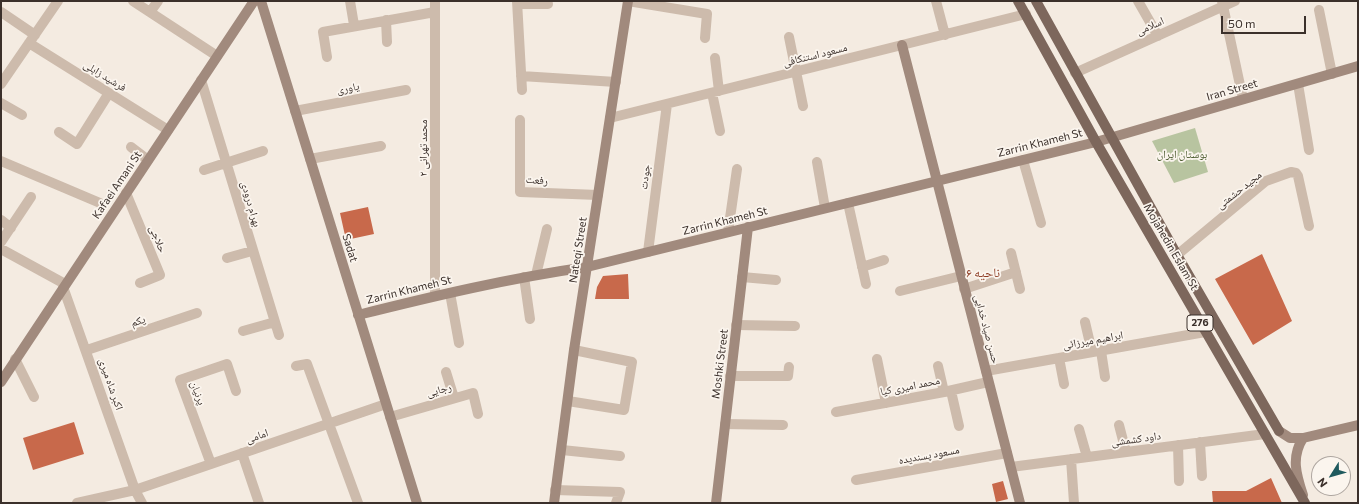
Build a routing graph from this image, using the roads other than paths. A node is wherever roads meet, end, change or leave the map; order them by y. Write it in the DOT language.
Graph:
graph roads {
  1 [pos="58,1"];
  2 [pos="133,1"];
  3 [pos="158,1"];
  4 [pos="254,1"];
  5 [pos="261,1"];
  6 [pos="350,1"];
  7 [pos="435,1"];
  8 [pos="628,1"];
  9 [pos="936,1"];
  10 [pos="1018,1"];
  11 [pos="1036,1"];
  12 [pos="1138,1"];
  13 [pos="1235,1"];
  14 [pos="518,3"];
  15 [pos="1223,3"];
  16 [pos="548,4"];
  17 [pos="1319,10"];
  18 [pos="1,12"];
  19 [pos="150,12"];
  20 [pos="435,12"];
  21 [pos="1026,14"];
  22 [pos="386,20"];
  23 [pos="354,25"];
  24 [pos="945,35"];
  25 [pos="1158,36"];
  26 [pos="789,37"];
  27 [pos="706,38"];
  28 [pos="32,39"];
  29 [pos="388,42"];
  30 [pos="902,45"];
  31 [pos="217,56"];
  32 [pos="327,58"];
  33 [pos="715,58"];
  34 [pos="1358,66"];
  35 [pos="796,72"];
  36 [pos="1075,73"];
  37 [pos="1332,74"];
  38 [pos="521,76"];
  39 [pos="202,80"];
  40 [pos="2,82"];
  41 [pos="616,82"];
  42 [pos="1298,84"];
  43 [pos="406,90"];
  44 [pos="522,90"];
  45 [pos="716,92"];
  46 [pos="108,93"];
  47 [pos="1243,99"];
  48 [pos="1,103"];
  49 [pos="667,104"];
  50 [pos="803,106"];
  51 [pos="295,111"];
  52 [pos="22,115"];
  53 [pos="610,118"];
  54 [pos="520,120"];
  55 [pos="168,130"];
  56 [pos="720,131"];
  57 [pos="59,132"];
  58 [pos="1112,137"];
  59 [pos="1096,142"];
  60 [pos="381,146"];
  61 [pos="131,147"];
  62 [pos="1309,150"];
  63 [pos="262,151"];
  64 [pos="310,159"];
  65 [pos="148,160"];
  66 [pos="1023,160"];
  67 [pos="1,162"];
  68 [pos="226,162"];
  69 [pos="817,162"];
  70 [pos="737,169"];
  71 [pos="204,170"];
  72 [pos="936,181"];
  73 [pos="126,193"];
  74 [pos="598,195"];
  75 [pos="31,197"];
  76 [pos="100,203"];
  77 [pos="848,203"];
  78 [pos="825,208"];
  79 [pos="1,220"];
  80 [pos="1041,222"];
  81 [pos="1310,226"];
  82 [pos="748,227"];
  83 [pos="11,228"];
  84 [pos="547,229"];
  85 [pos="728,232"];
  86 [pos="1,242"];
  87 [pos="1,249"];
  88 [pos="252,251"];
  89 [pos="648,252"];
  90 [pos="1011,253"];
  91 [pos="1177,255"];
  92 [pos="227,258"];
  93 [pos="884,260"];
  94 [pos="587,267"];
  95 [pos="862,267"];
  96 [pos="1016,272"];
  97 [pos="536,274"];
  98 [pos="961,276"];
  99 [pos="524,277"];
  100 [pos="742,277"];
  101 [pos="776,280"];
  102 [pos="140,283"];
  103 [pos="866,284"];
  104 [pos="64,286"];
  105 [pos="964,289"];
  106 [pos="1020,289"];
  107 [pos="900,291"];
  108 [pos="450,293"];
  109 [pos="435,296"];
  110 [pos="197,314"];
  111 [pos="358,315"];
  112 [pos="530,319"];
  113 [pos="275,322"];
  114 [pos="1085,322"];
  115 [pos="736,325"];
  116 [pos="795,326"];
  117 [pos="243,331"];
  118 [pos="1205,332"];
  119 [pos="279,335"];
  120 [pos="459,343"];
  121 [pos="87,350"];
  122 [pos="574,350"];
  123 [pos="1096,351"];
  124 [pos="1059,358"];
  125 [pos="15,359"];
  126 [pos="877,359"];
  127 [pos="296,366"];
  128 [pos="938,366"];
  129 [pos="789,368"];
  130 [pos="4,371"];
  131 [pos="986,371"];
  132 [pos="446,372"];
  133 [pos="730,376"];
  134 [pos="1105,377"];
  135 [pos="1,382"];
  136 [pos="988,382"];
  137 [pos="1064,384"];
  138 [pos="236,391"];
  139 [pos="947,392"];
  140 [pos="34,397"];
  141 [pos="454,398"];
  142 [pos="568,401"];
  143 [pos="886,403"];
  144 [pos="386,404"];
  145 [pos="836,412"];
  146 [pos="478,414"];
  147 [pos="390,417"];
  148 [pos="327,424"];
  149 [pos="725,424"];
  150 [pos="783,425"];
  151 [pos="1118,425"];
  152 [pos="1358,425"];
  153 [pos="959,426"];
  154 [pos="1079,429"];
  155 [pos="1265,434"];
  156 [pos="1303,438"];
  157 [pos="1200,442"];
  158 [pos="1178,445"];
  159 [pos="562,450"];
  160 [pos="1126,452"];
  161 [pos="242,453"];
  162 [pos="1007,453"];
  163 [pos="620,456"];
  164 [pos="1087,457"];
  165 [pos="1072,459"];
  166 [pos="211,464"];
  167 [pos="1010,467"];
  168 [pos="1202,476"];
  169 [pos="856,480"];
  170 [pos="1179,481"];
  171 [pos="135,490"];
  172 [pos="555,490"];
  173 [pos="77,503"];
  174 [pos="142,503"];
  175 [pos="259,503"];
  176 [pos="358,503"];
  177 [pos="417,503"];
  178 [pos="554,503"];
  179 [pos="616,503"];
  180 [pos="716,503"];
  181 [pos="1020,503"];
  182 [pos="1074,503"];
  183 [pos="1305,503"];
  1 -- 28 [label="street"];
  2 -- 19 [label="street"];
  3 -- 19 [label="street"];
  4 -- 31 [label="main road, Kafaei Amani St"];
  5 -- 51 [label="main road, Sadat"];
  6 -- 23 [label="street"];
  7 -- 20 [label="street, محمد تهرانی ۲"];
  8 -- 27 [label="street"];
  8 -- 41 [label="main road, Nateqi Street"];
  9 -- 24 [label="street"];
  10 -- 21 [label="main road, Mojahedin Eslam St / 276"];
  11 -- 36 [label="main road, Mojahedin Eslam St / 276"];
  12 -- 25 [label="street"];
  13 -- 15 [label="street, اسلامی"];
  14 -- 16 [label="street"];
  14 -- 38 [label="street"];
  15 -- 25 [label="street, اسلامی"];
  15 -- 47 [label="street"];
  17 -- 37 [label="street"];
  18 -- 28 [label="street, فرشید زابلی"];
  19 -- 31 [label="street"];
  20 -- 22 [label="street"];
  20 -- 109 [label="street, محمد تهرانی ۲"];
  21 -- 24 [label="street, مسعود استنکافی"];
  21 -- 59 [label="main road, Mojahedin Eslam St / 276"];
  22 -- 23 [label="street"];
  22 -- 29 [label="street"];
  23 -- 32 [label="street"];
  24 -- 30 [label="street, مسعود استنکافی"];
  25 -- 36 [label="street, اسلامی"];
  26 -- 35 [label="street"];
  28 -- 40 [label="street"];
  28 -- 46 [label="street, فرشید زابلی"];
  30 -- 35 [label="street, مسعود استنکافی"];
  30 -- 72 [label="main road, حسن صیاد خدایی"];
  31 -- 39 [label="main road, Kafaei Amani St"];
  33 -- 45 [label="street"];
  34 -- 37 [label="main road, Iran Street"];
  35 -- 45 [label="street, مسعود استنکافی"];
  35 -- 50 [label="street"];
  36 -- 58 [label="main road, Mojahedin Eslam St / 276"];
  37 -- 42 [label="main road, Iran Street"];
  38 -- 41 [label="street"];
  38 -- 44 [label="street"];
  39 -- 55 [label="main road, Kafaei Amani St"];
  39 -- 68 [label="street, بهرام درودی"];
  41 -- 53 [label="main road, Nateqi Street"];
  42 -- 47 [label="main road, Iran Street"];
  42 -- 62 [label="street"];
  43 -- 51 [label="street, یاوری"];
  45 -- 49 [label="street, مسعود استنکافی"];
  45 -- 56 [label="street"];
  46 -- 55 [label="street, فرشید زابلی"];
  46 -- 57 [label="street"];
  47 -- 58 [label="main road, Iran Street"];
  48 -- 52 [label="street"];
  49 -- 53 [label="street, مسعود استنکافی"];
  49 -- 89 [label="street, جودت"];
  51 -- 64 [label="main road, Sadat"];
  53 -- 74 [label="main road, Nateqi Street"];
  54 -- 74 [label="street, رفعت"];
  55 -- 65 [label="main road, Kafaei Amani St"];
  58 -- 59 [label="main road, Iran Street"];
  58 -- 91 [label="main road, Mojahedin Eslam St / 276"];
  59 -- 66 [label="main road, Zarrin Khameh St"];
  59 -- 118 [label="main road, Mojahedin Eslam St / 276"];
  60 -- 64 [label="street"];
  61 -- 65 [label="street"];
  63 -- 68 [label="street"];
  64 -- 111 [label="main road, Sadat"];
  65 -- 73 [label="main road, Kafaei Amani St"];
  66 -- 72 [label="main road, Zarrin Khameh St"];
  66 -- 80 [label="street"];
  67 -- 76 [label="street"];
  68 -- 71 [label="street"];
  68 -- 88 [label="street, بهرام درودی"];
  69 -- 78 [label="street"];
  70 -- 85 [label="street"];
  72 -- 77 [label="main road, Zarrin Khameh St"];
  72 -- 98 [label="main road, حسن صیاد خدایی"];
  73 -- 102 [label="street, حلاجی"];
  73 -- 104 [label="main road, Kafaei Amani St"];
  74 -- 94 [label="main road, Nateqi Street"];
  75 -- 83 [label="street"];
  77 -- 78 [label="main road, Zarrin Khameh St"];
  77 -- 95 [label="street"];
  78 -- 82 [label="main road, Zarrin Khameh St"];
  79 -- 83 [label="street"];
  81 -- 91 [label="street, مجید حشمتی"];
  82 -- 85 [label="main road, Zarrin Khameh St"];
  82 -- 100 [label="main road, Moshki Street"];
  83 -- 86 [label="street"];
  84 -- 97 [label="street"];
  85 -- 89 [label="main road, Zarrin Khameh St"];
  87 -- 104 [label="street"];
  88 -- 92 [label="street"];
  88 -- 113 [label="street, بهرام درودی"];
  89 -- 94 [label="main road, Zarrin Khameh St"];
  90 -- 96 [label="street"];
  91 -- 156 [label="main road, Mojahedin Eslam St / 276"];
  93 -- 95 [label="street"];
  94 -- 97 [label="main road, Zarrin Khameh St"];
  94 -- 122 [label="main road, Nateqi Street"];
  95 -- 103 [label="street"];
  96 -- 105 [label="street"];
  96 -- 106 [label="street"];
  97 -- 99 [label="main road, Zarrin Khameh St"];
  98 -- 105 [label="main road, حسن صیاد خدایی"];
  98 -- 107 [label="street"];
  99 -- 108 [label="main road, Zarrin Khameh St"];
  99 -- 112 [label="street"];
  100 -- 101 [label="street"];
  100 -- 115 [label="main road, Moshki Street"];
  104 -- 121 [label="street, اکبر شاه میری"];
  104 -- 125 [label="main road, Kafaei Amani St"];
  105 -- 131 [label="main road, حسن صیاد خدایی"];
  108 -- 109 [label="main road, Zarrin Khameh St"];
  108 -- 120 [label="street"];
  109 -- 111 [label="main road, Zarrin Khameh St"];
  110 -- 121 [label="street, یکم"];
  111 -- 144 [label="main road, Sadat"];
  113 -- 117 [label="street"];
  113 -- 119 [label="street, بهرام درودی"];
  114 -- 123 [label="street"];
  115 -- 116 [label="street"];
  115 -- 133 [label="main road, Moshki Street"];
  118 -- 123 [label="street, ابراهیم میرزائی"];
  118 -- 155 [label="main road, Mojahedin Eslam St / 276"];
  121 -- 171 [label="street, اکبر شاه میری"];
  122 -- 142 [label="main road, Nateqi Street"];
  122 -- 142 [label="street"];
  123 -- 124 [label="street, ابراهیم میرزائی"];
  123 -- 134 [label="street"];
  124 -- 131 [label="street, ابراهیم میرزائی"];
  124 -- 137 [label="street"];
  125 -- 130 [label="main road, Kafaei Amani St"];
  125 -- 140 [label="street"];
  126 -- 143 [label="street"];
  127 -- 148 [label="street"];
  128 -- 139 [label="street"];
  129 -- 133 [label="street"];
  130 -- 135 [label="main road, Kafaei Amani St"];
  131 -- 136 [label="main road, حسن صیاد خدایی"];
  132 -- 141 [label="street"];
  133 -- 149 [label="main road, Moshki Street"];
  136 -- 139 [label="street, محمد امیری کیا"];
  136 -- 162 [label="main road, حسن صیاد خدایی"];
  138 -- 166 [label="street, پرنیان"];
  139 -- 143 [label="street, محمد امیری کیا"];
  139 -- 153 [label="street"];
  141 -- 146 [label="street, رجایی"];
  141 -- 147 [label="street, رجایی"];
  142 -- 159 [label="main road, Nateqi Street"];
  143 -- 145 [label="street, محمد امیری کیا"];
  144 -- 147 [label="main road, Sadat"];
  144 -- 148 [label="street, امامی"];
  147 -- 177 [label="main road, Sadat"];
  148 -- 161 [label="street, امامی"];
  148 -- 176 [label="street"];
  149 -- 150 [label="street"];
  149 -- 180 [label="main road, Moshki Street"];
  151 -- 160 [label="street"];
  152 -- 156 [label="main road"];
  154 -- 164 [label="street"];
  155 -- 157 [label="street, داود کشمشی"];
  155 -- 183 [label="main road, Mojahedin Eslam St / 276"];
  156 -- 183 [label="main road"];
  157 -- 158 [label="street, داود کشمشی"];
  157 -- 168 [label="street"];
  158 -- 160 [label="street, داود کشمشی"];
  158 -- 170 [label="street"];
  159 -- 163 [label="street"];
  159 -- 172 [label="main road, Nateqi Street"];
  160 -- 164 [label="street, داود کشمشی"];
  161 -- 166 [label="street, امامی"];
  161 -- 175 [label="street"];
  162 -- 167 [label="main road, حسن صیاد خدایی"];
  162 -- 169 [label="street, مسعود پسندیده"];
  164 -- 165 [label="street, داود کشمشی"];
  165 -- 167 [label="street, داود کشمشی"];
  165 -- 182 [label="street"];
  166 -- 171 [label="street, امامی"];
  167 -- 181 [label="main road, حسن صیاد خدایی"];
  171 -- 173 [label="street, امامی"];
  171 -- 174 [label="street, اکبر شاه میری"];
  172 -- 178 [label="main road, Nateqi Street"];
  172 -- 179 [label="street"];
}
